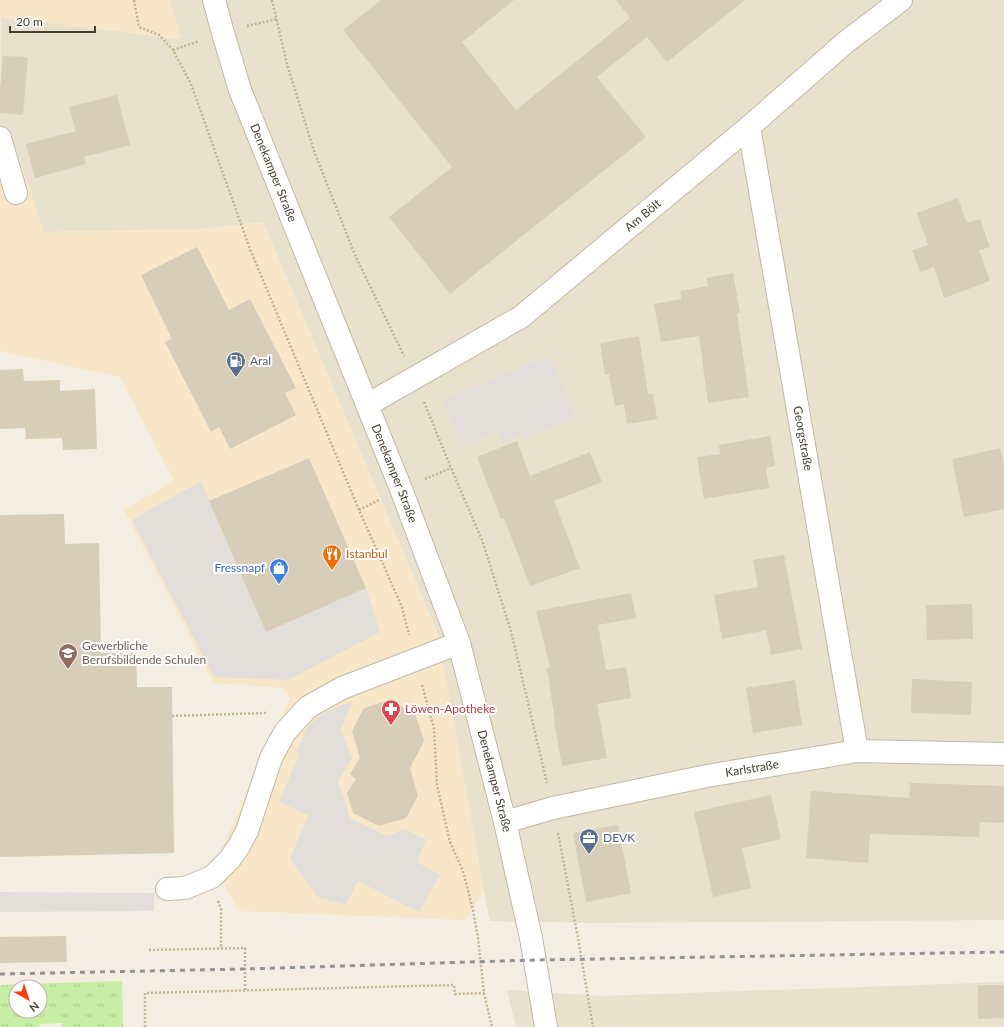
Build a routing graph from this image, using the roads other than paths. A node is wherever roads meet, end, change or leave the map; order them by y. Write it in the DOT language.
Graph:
graph roads {
  1 [pos="214,0"];
  2 [pos="901,0"];
  3 [pos="750,127"];
  4 [pos="0,138"];
  5 [pos="16,193"];
  6 [pos="367,405"];
  7 [pos="459,643"];
  8 [pos="857,751"];
  9 [pos="1004,754"];
  10 [pos="505,822"];
  11 [pos="167,889"];
  12 [pos="546,1027"];
  1 -- 6 [label="street, Denekamper Straße"];
  2 -- 3 [label="street, Am Bölt"];
  3 -- 6 [label="street, Am Bölt"];
  3 -- 8 [label="street, Georgstraße"];
  4 -- 5 [label="street"];
  6 -- 7 [label="street, Denekamper Straße"];
  7 -- 10 [label="street, Denekamper Straße"];
  7 -- 11 [label="street"];
  8 -- 9 [label="street, Karlstraße"];
  8 -- 10 [label="street, Karlstraße"];
  10 -- 12 [label="street, Denekamper Straße"];
}
